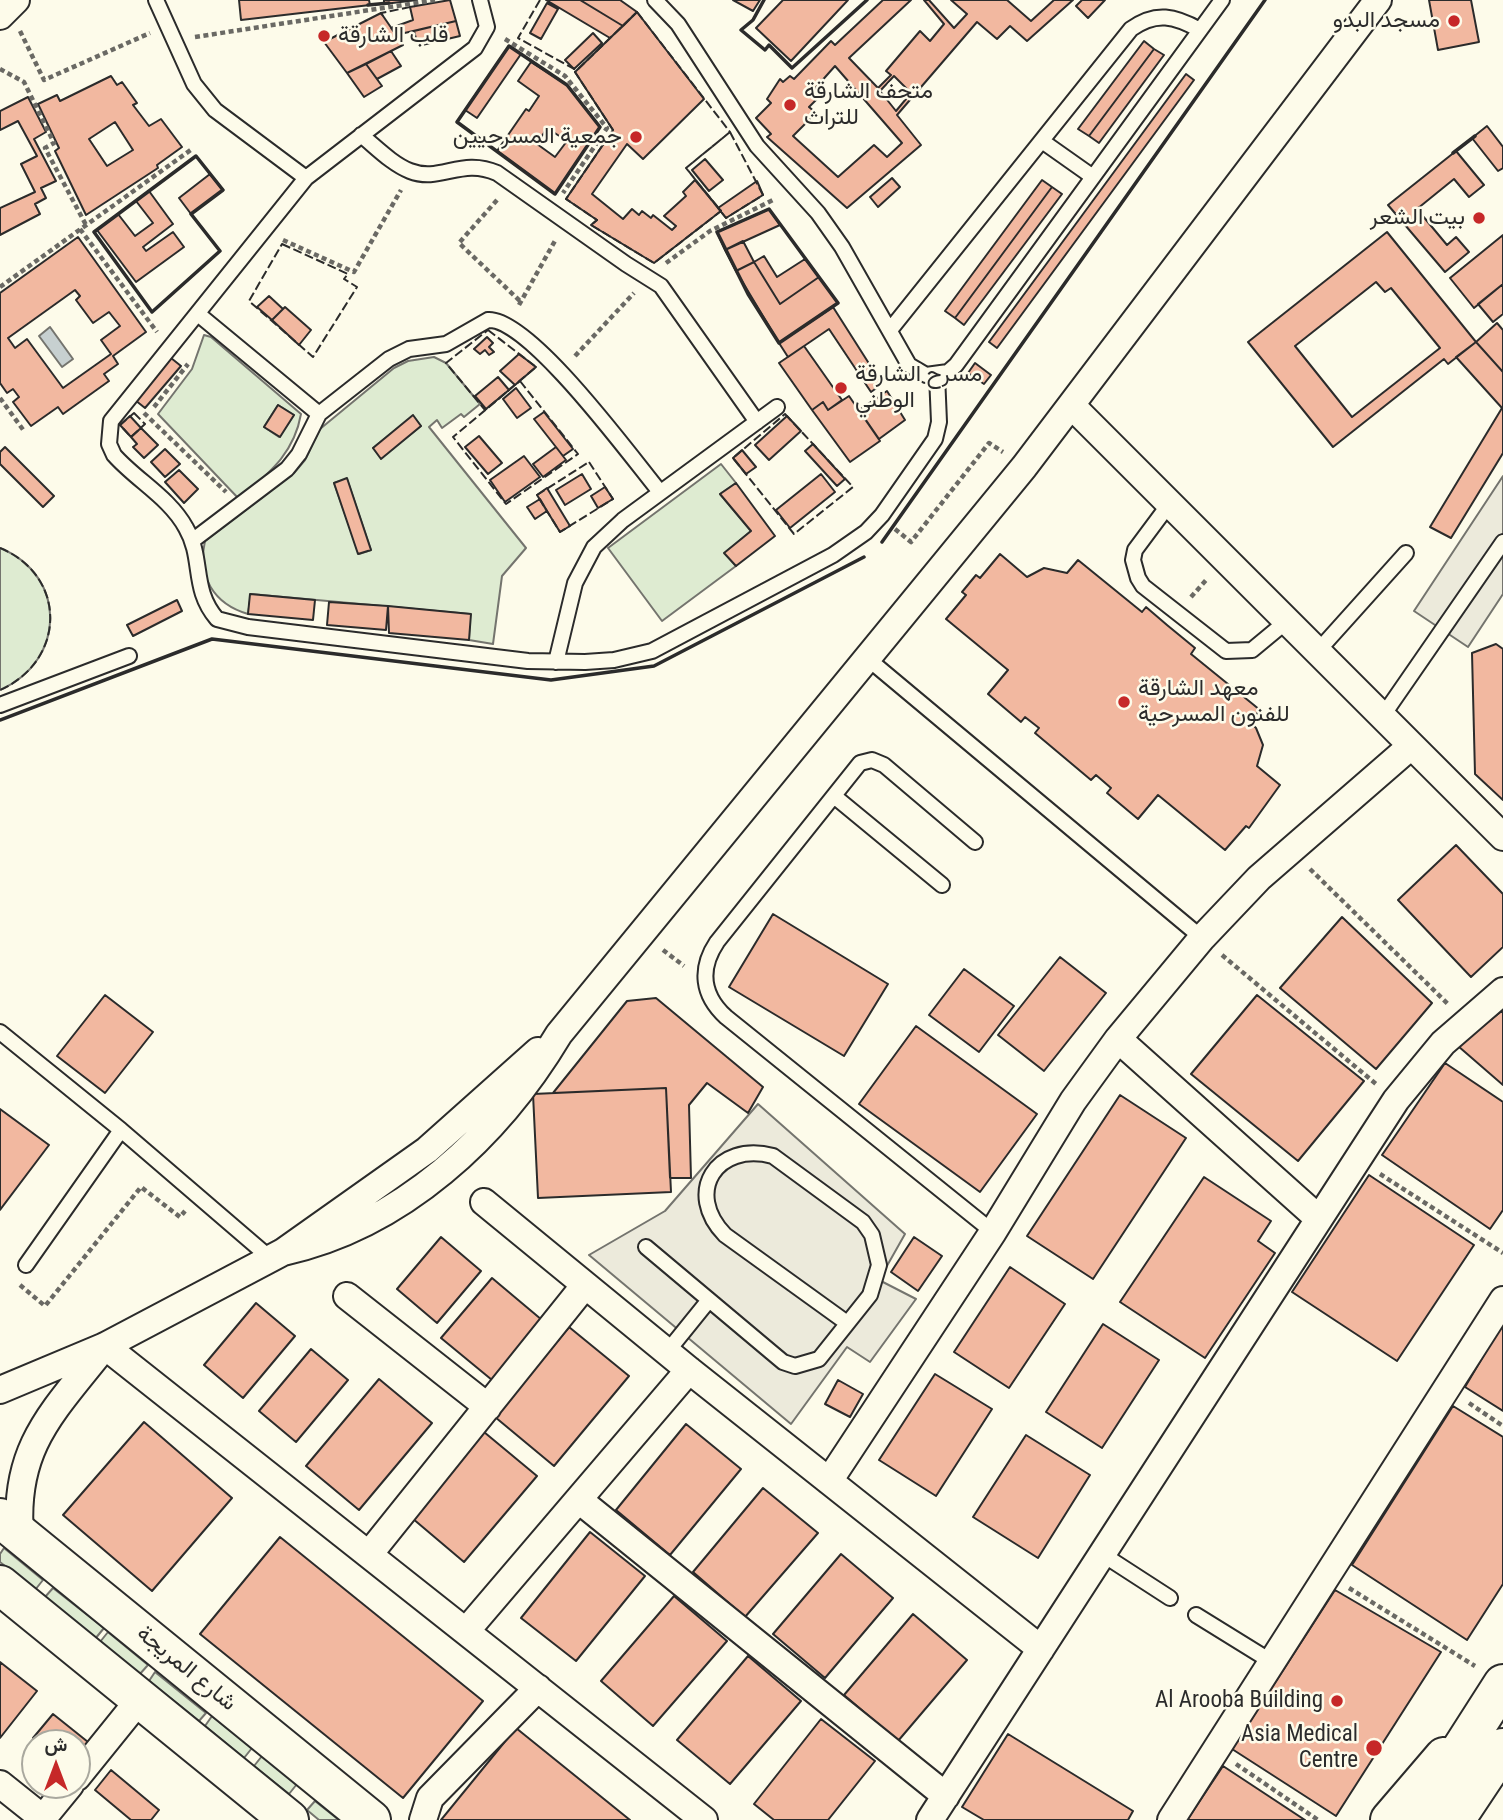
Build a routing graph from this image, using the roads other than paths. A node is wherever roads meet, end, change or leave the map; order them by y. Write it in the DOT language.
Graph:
graph roads {
  1 [pos="156,0"];
  2 [pos="480,0"];
  3 [pos="655,0"];
  4 [pos="1223,0"];
  5 [pos="1378,0"];
  6 [pos="1200,30"];
  7 [pos="361,135"];
  8 [pos="1042,141"];
  9 [pos="1093,177"];
  10 [pos="306,178"];
  11 [pos="198,314"];
  12 [pos="890,330"];
  13 [pos="937,375"];
  14 [pos="1072,406"];
  15 [pos="777,407"];
  16 [pos="319,414"];
  17 [pos="757,422"];
  18 [pos="660,492"];
  19 [pos="1170,503"];
  20 [pos="192,541"];
  21 [pos="1503,542"];
  22 [pos="1406,553"];
  23 [pos="1287,621"];
  24 [pos="1317,652"];
  25 [pos="129,656"];
  26 [pos="867,658"];
  27 [pos="556,662"];
  28 [pos="0,705"];
  29 [pos="1382,716"];
  30 [pos="1411,746"];
  31 [pos="834,796"];
  32 [pos="1503,837"];
  33 [pos="975,842"];
  34 [pos="942,885"];
  35 [pos="1202,938"];
  36 [pos="1503,991"];
  37 [pos="0,1032"];
  38 [pos="1118,1039"];
  39 [pos="121,1130"];
  40 [pos="484,1202"];
  41 [pos="1318,1218"];
  42 [pos="993,1231"];
  43 [pos="646,1247"];
  44 [pos="277,1255"];
  45 [pos="26,1265"];
  46 [pos="585,1285"];
  47 [pos="347,1296"];
  48 [pos="709,1300"];
  49 [pos="1503,1300"];
  50 [pos="847,1324"];
  51 [pos="105,1346"];
  52 [pos="667,1352"];
  53 [pos="689,1370"];
  54 [pos="0,1390"];
  55 [pos="488,1407"];
  56 [pos="829,1481"];
  57 [pos="579,1500"];
  58 [pos="10,1527"];
  59 [pos="370,1553"];
  60 [pos="1102,1554"];
  61 [pos="0,1585"];
  62 [pos="1170,1598"];
  63 [pos="1196,1615"];
  64 [pos="467,1630"];
  65 [pos="1041,1649"];
  66 [pos="1272,1662"];
  67 [pos="1491,1676"];
  68 [pos="538,1688"];
  69 [pos="140,1699"];
  70 [pos="1489,1739"];
  71 [pos="91,1760"];
  72 [pos="1503,1761"];
  73 [pos="0,1784"];
  74 [pos="946,1796"];
  75 [pos="59,1799"];
  76 [pos="44,1819"];
  77 [pos="289,1820"];
  78 [pos="372,1820"];
  79 [pos="423,1820"];
  80 [pos="704,1820"];
  81 [pos="930,1820"];
  82 [pos="1171,1820"];
  83 [pos="1390,1820"];
  84 [pos="1416,1820"];
  85 [pos="1455,1820"];
  86 [pos="1481,1820"];
  1 -- 10 [label="lane"];
  2 -- 7 [label="lane"];
  3 -- 12 [label="lane"];
  4 -- 6 [label="lane"];
  5 -- 14 [label="street"];
  6 -- 8 [label="lane"];
  6 -- 9 [label="lane"];
  7 -- 10 [label="lane"];
  7 -- 17 [label="lane"];
  8 -- 9 [label="lane"];
  8 -- 12 [label="lane"];
  9 -- 13 [label="lane"];
  10 -- 11 [label="lane"];
  11 -- 16 [label="lane"];
  11 -- 20 [label="lane"];
  12 -- 13 [label="lane"];
  13 -- 27 [label="lane"];
  14 -- 19 [label="street"];
  14 -- 26 [label="street"];
  15 -- 17 [label="lane"];
  16 -- 18 [label="lane"];
  16 -- 20 [label="lane"];
  17 -- 18 [label="lane"];
  18 -- 27 [label="lane"];
  19 -- 23 [label="street"];
  19 -- 23 [label="lane"];
  20 -- 27 [label="lane"];
  21 -- 29 [label="lane"];
  22 -- 24 [label="lane"];
  23 -- 24 [label="street"];
  24 -- 29 [label="street"];
  25 -- 28 [label="lane"];
  26 -- 35 [label="lane"];
  26 -- 44 [label="street"];
  29 -- 30 [label="street"];
  30 -- 32 [label="street"];
  30 -- 35 [label="street"];
  31 -- 33 [label="lane"];
  31 -- 34 [label="lane"];
  31 -- 42 [label="lane"];
  35 -- 38 [label="street"];
  36 -- 41 [label="street"];
  37 -- 39 [label="lane"];
  38 -- 41 [label="street"];
  38 -- 42 [label="street"];
  39 -- 44 [label="lane"];
  39 -- 45 [label="lane"];
  40 -- 46 [label="street"];
  41 -- 60 [label="street"];
  42 -- 56 [label="street"];
  43 -- 48 [label="lane"];
  44 -- 51 [label="street"];
  46 -- 52 [label="street"];
  46 -- 55 [label="street"];
  47 -- 55 [label="street"];
  48 -- 50 [label="lane"];
  48 -- 52 [label="lane"];
  49 -- 66 [label="street"];
  50 -- 50 [label="lane"];
  51 -- 54 [label="street"];
  51 -- 58 [label="street"];
  51 -- 59 [label="street"];
  52 -- 53 [label="street"];
  53 -- 56 [label="street"];
  53 -- 57 [label="street"];
  55 -- 59 [label="street"];
  56 -- 65 [label="street"];
  57 -- 64 [label="street"];
  57 -- 74 [label="street"];
  58 -- 78 [label="main road, شارع المريجة"];
  59 -- 64 [label="street"];
  60 -- 62 [label="lane"];
  60 -- 65 [label="street"];
  61 -- 69 [label="main road"];
  63 -- 66 [label="lane"];
  64 -- 68 [label="street"];
  65 -- 74 [label="street"];
  66 -- 82 [label="street"];
  67 -- 70 [label="main road"];
  68 -- 79 [label="street"];
  68 -- 80 [label="street"];
  69 -- 71 [label="street"];
  69 -- 77 [label="main road"];
  70 -- 83 [label="main road"];
  70 -- 84 [label="main road"];
  70 -- 85 [label="main road"];
  72 -- 86 [label="main road"];
  73 -- 76 [label="street"];
  74 -- 81 [label="street"];
  75 -- 76 [label="street"];
}
